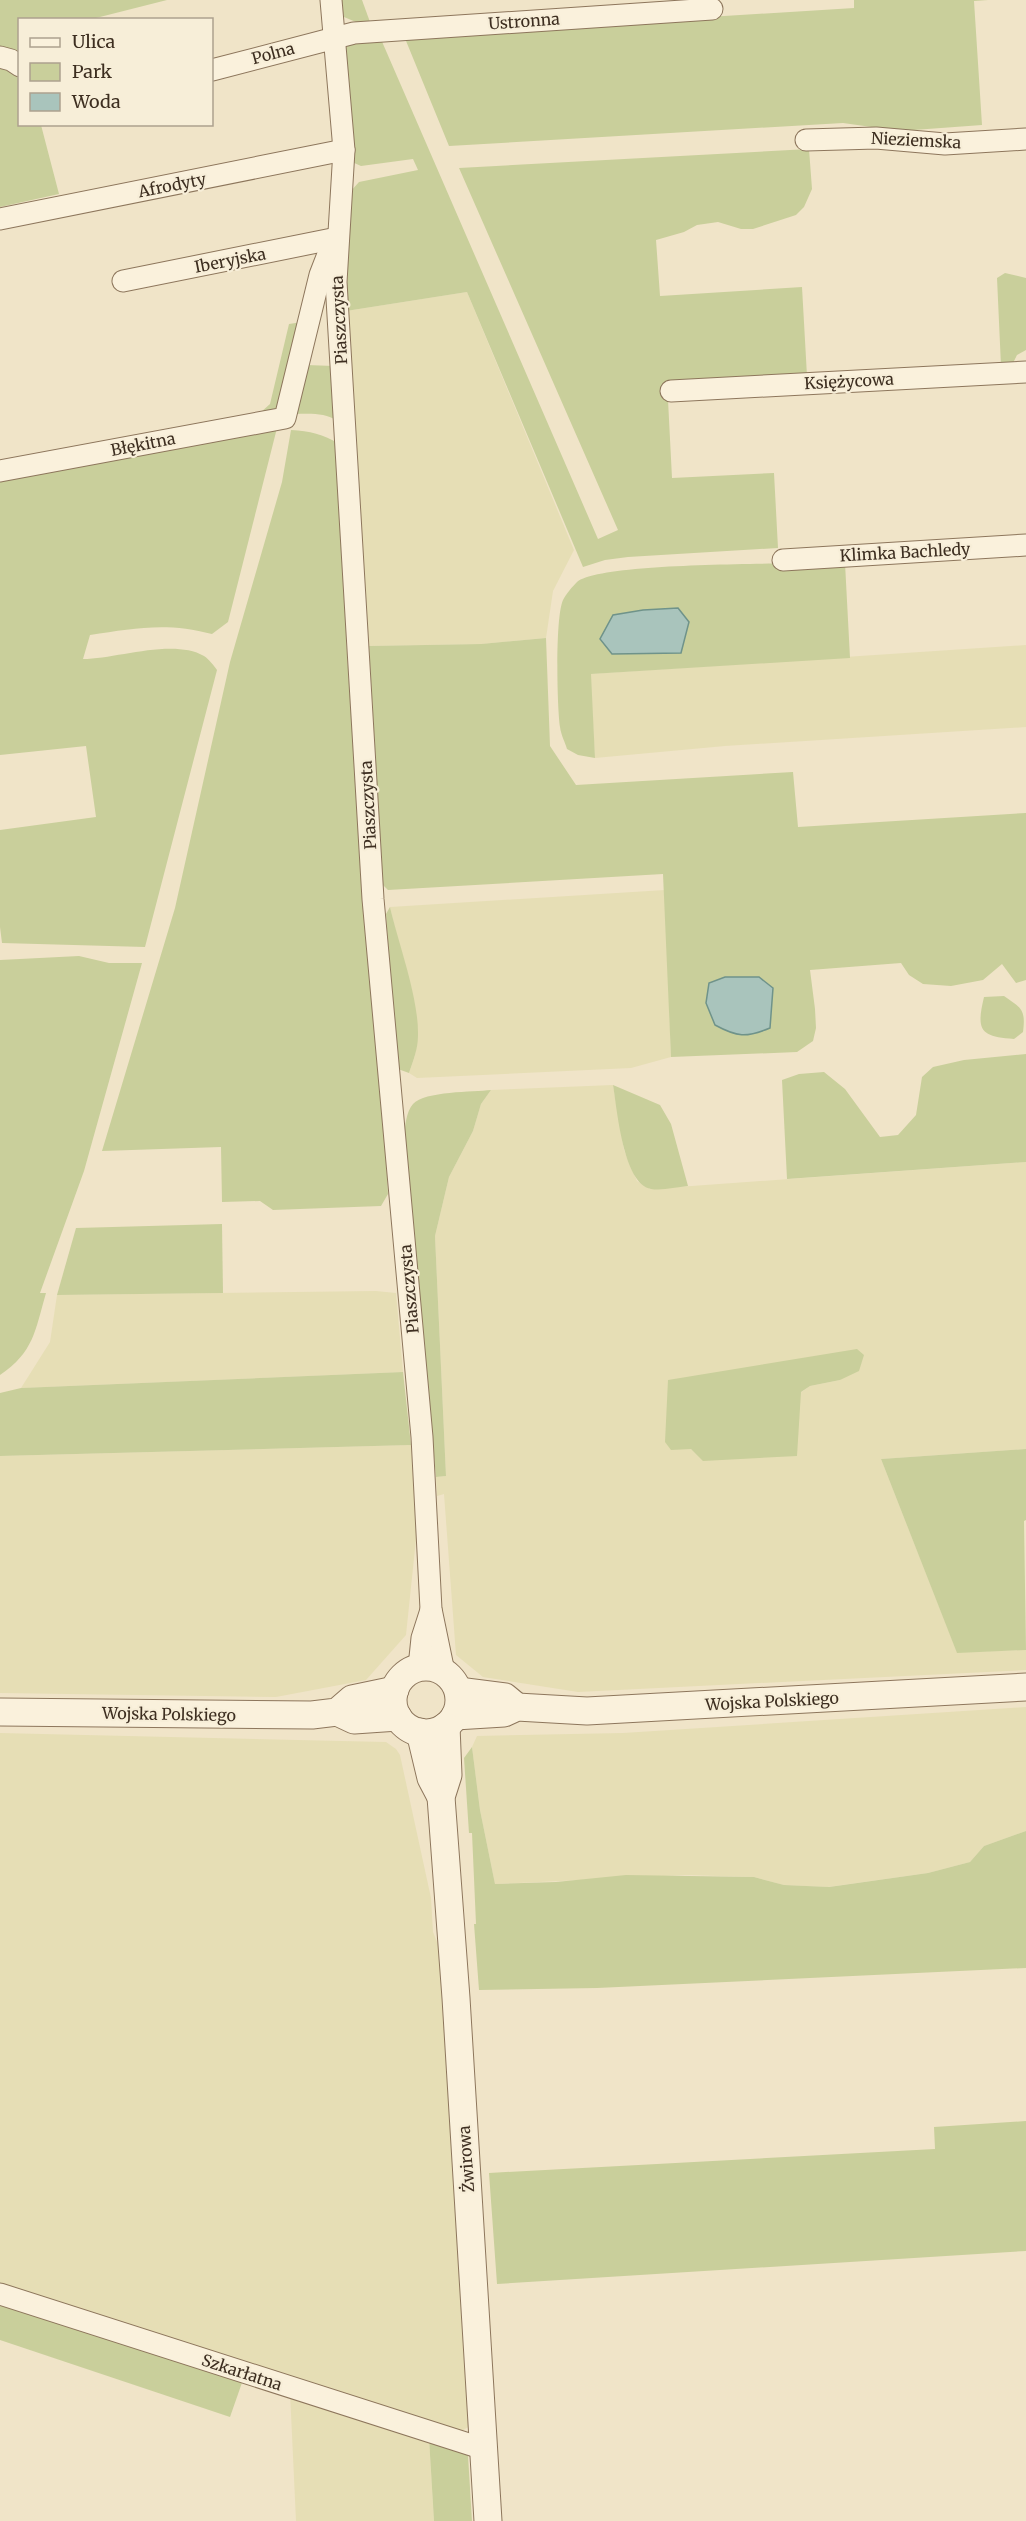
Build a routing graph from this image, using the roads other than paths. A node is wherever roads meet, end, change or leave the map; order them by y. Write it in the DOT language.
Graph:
graph roads {
  1 [pos="331,0"];
  2 [pos="712,9"];
  3 [pos="335,37"];
  4 [pos="0,57"];
  5 [pos="18,65"];
  6 [pos="213,70"];
  7 [pos="806,140"];
  8 [pos="1026,140"];
  9 [pos="344,150"];
  10 [pos="0,219"];
  11 [pos="337,238"];
  12 [pos="123,281"];
  13 [pos="1026,372"];
  14 [pos="671,391"];
  15 [pos="0,471"];
  16 [pos="1026,546"];
  17 [pos="783,560"];
  18 [pos="1026,1687"];
  19 [pos="395,1690"];
  20 [pos="445,1694"];
  21 [pos="0,1712"];
  22 [pos="338,1712"];
  23 [pos="398,1717"];
  24 [pos="420,1732"];
  25 [pos="441,1797"];
  26 [pos="0,2294"];
  27 [pos="484,2449"];
  28 [pos="488,2521"];
  1 -- 3 [label="street, Piaszczysta"];
  2 -- 3 [label="street, Ustronna"];
  3 -- 6 [label="street, Polna"];
  3 -- 9 [label="street, Piaszczysta"];
  4 -- 5 [label="street"];
  7 -- 8 [label="street, Nieziemska"];
  9 -- 10 [label="street, Afrodyty"];
  9 -- 11 [label="street, Piaszczysta"];
  11 -- 12 [label="street, Iberyjska"];
  11 -- 15 [label="street, Błękitna"];
  11 -- 20 [label="street, Piaszczysta"];
  13 -- 14 [label="street, Księżycowa"];
  16 -- 17 [label="street, Klimka Bachledy"];
  18 -- 20 [label="street, Wojska Polskiego"];
  19 -- 20 [label="street"];
  19 -- 22 [label="street, Wojska Polskiego"];
  19 -- 23 [label="street"];
  20 -- 24 [label="street"];
  20 -- 25 [label="street, Żwirowa"];
  21 -- 22 [label="street, Wojska Polskiego"];
  22 -- 23 [label="street, Wojska Polskiego"];
  23 -- 24 [label="street"];
  24 -- 25 [label="street, Żwirowa"];
  25 -- 27 [label="street, Żwirowa"];
  26 -- 27 [label="street, Szkarłatna"];
  27 -- 28 [label="street, Żwirowa"];
}
